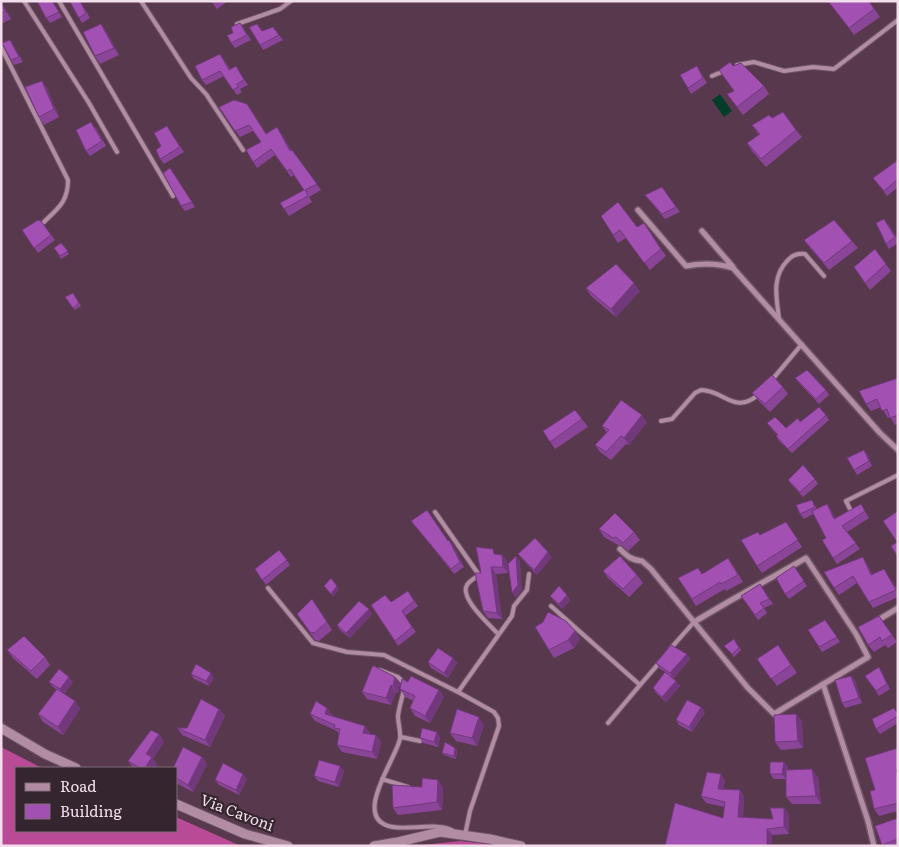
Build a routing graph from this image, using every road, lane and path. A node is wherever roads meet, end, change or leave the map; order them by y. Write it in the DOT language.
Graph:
graph roads {
  1 [pos="24,1"];
  2 [pos="59,1"];
  3 [pos="141,1"];
  4 [pos="291,1"];
  5 [pos="898,20"];
  6 [pos="237,24"];
  7 [pos="1,47"];
  8 [pos="712,76"];
  9 [pos="243,150"];
  10 [pos="118,152"];
  11 [pos="173,196"];
  12 [pos="638,210"];
  13 [pos="44,222"];
  14 [pos="702,230"];
  15 [pos="733,268"];
  16 [pos="824,276"];
  17 [pos="779,319"];
  18 [pos="802,344"];
  19 [pos="766,386"];
  20 [pos="761,391"];
  21 [pos="661,421"];
  22 [pos="898,450"];
  23 [pos="898,475"];
  24 [pos="851,511"];
  25 [pos="436,512"];
  26 [pos="620,549"];
  27 [pos="529,574"];
  28 [pos="268,588"];
  29 [pos="551,606"];
  30 [pos="898,608"];
  31 [pos="694,622"];
  32 [pos="873,624"];
  33 [pos="864,629"];
  34 [pos="498,634"];
  35 [pos="856,634"];
  36 [pos="668,652"];
  37 [pos="663,658"];
  38 [pos="372,675"];
  39 [pos="823,684"];
  40 [pos="640,685"];
  41 [pos="458,692"];
  42 [pos="608,723"];
  43 [pos="1,728"];
  44 [pos="401,737"];
  45 [pos="420,741"];
  46 [pos="74,767"];
  47 [pos="382,779"];
  48 [pos="410,788"];
  49 [pos="178,805"];
  50 [pos="462,835"];
  51 [pos="288,846"];
  52 [pos="374,846"];
  53 [pos="521,846"];
  54 [pos="874,846"];
  1 -- 10 [label="lane"];
  2 -- 11 [label="lane"];
  3 -- 9 [label="lane"];
  4 -- 6 [label="lane"];
  5 -- 8 [label="lane"];
  7 -- 13 [label="lane"];
  12 -- 15 [label="street"];
  14 -- 15 [label="street"];
  15 -- 17 [label="street"];
  16 -- 17 [label="lane"];
  17 -- 18 [label="street"];
  18 -- 19 [label="lane"];
  18 -- 22 [label="street"];
  20 -- 21 [label="lane"];
  23 -- 24 [label="lane"];
  25 -- 34 [label="lane"];
  26 -- 31 [label="street"];
  27 -- 34 [label="lane"];
  28 -- 41 [label="lane"];
  29 -- 40 [label="lane"];
  30 -- 32 [label="street"];
  31 -- 35 [label="street"];
  31 -- 36 [label="lane"];
  31 -- 39 [label="street"];
  33 -- 35 [label="street"];
  34 -- 41 [label="lane"];
  35 -- 39 [label="street"];
  37 -- 40 [label="lane"];
  38 -- 44 [label="lane"];
  39 -- 54 [label="street"];
  40 -- 42 [label="lane"];
  41 -- 50 [label="lane"];
  43 -- 46 [label="street"];
  44 -- 45 [label="lane"];
  44 -- 47 [label="lane"];
  47 -- 48 [label="lane"];
  47 -- 50 [label="lane"];
  49 -- 51 [label="street, Via Cavoni"];
  50 -- 52 [label="street"];
  50 -- 53 [label="street"];
}
